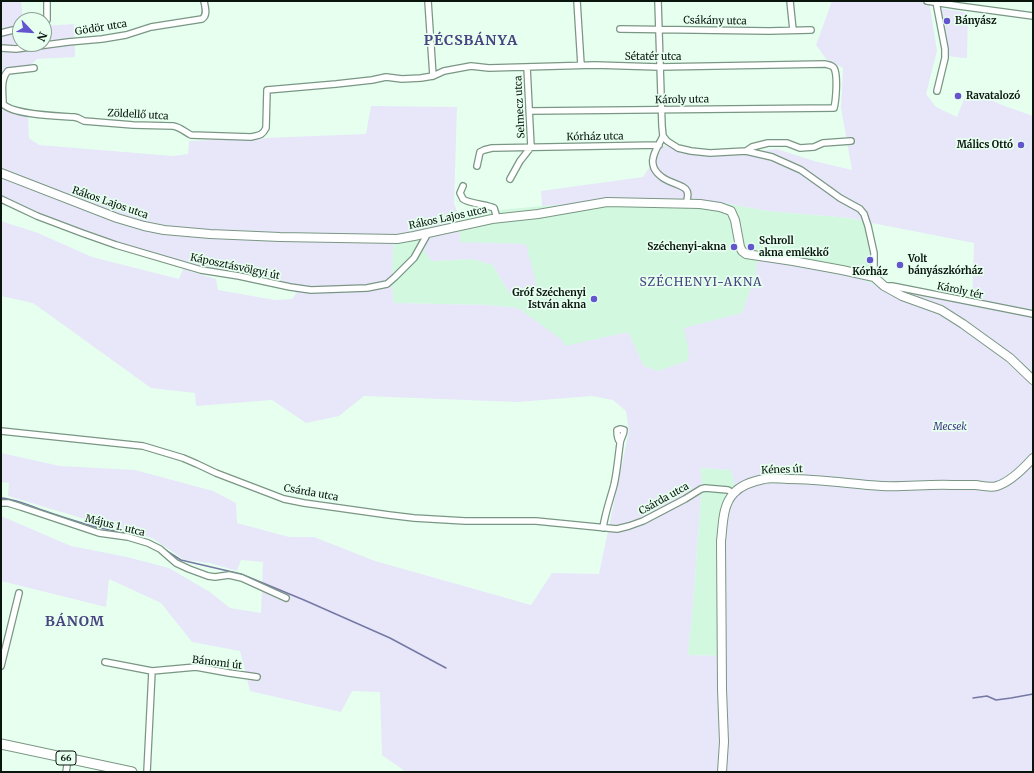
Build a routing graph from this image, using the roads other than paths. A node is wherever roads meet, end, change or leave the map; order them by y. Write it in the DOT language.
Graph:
graph roads {
  1 [pos="47,1"];
  2 [pos="204,1"];
  3 [pos="428,1"];
  4 [pos="577,1"];
  5 [pos="658,1"];
  6 [pos="790,1"];
  7 [pos="927,1"];
  8 [pos="936,2"];
  9 [pos="47,12"];
  10 [pos="1033,16"];
  11 [pos="620,29"];
  12 [pos="659,29"];
  13 [pos="12,30"];
  14 [pos="793,30"];
  15 [pos="811,30"];
  16 [pos="1,33"];
  17 [pos="1,48"];
  18 [pos="581,65"];
  19 [pos="527,67"];
  20 [pos="659,67"];
  21 [pos="34,68"];
  22 [pos="433,76"];
  23 [pos="937,91"];
  24 [pos="834,108"];
  25 [pos="661,110"];
  26 [pos="530,111"];
  27 [pos="663,136"];
  28 [pos="851,141"];
  29 [pos="658,145"];
  30 [pos="531,147"];
  31 [pos="746,151"];
  32 [pos="477,166"];
  33 [pos="1,173"];
  34 [pos="510,179"];
  35 [pos="463,186"];
  36 [pos="1,199"];
  37 [pos="686,204"];
  38 [pos="496,218"];
  39 [pos="428,233"];
  40 [pos="874,277"];
  41 [pos="884,286"];
  42 [pos="1033,314"];
  43 [pos="1033,380"];
  44 [pos="1,431"];
  45 [pos="620,442"];
  46 [pos="1033,458"];
  47 [pos="734,493"];
  48 [pos="1,503"];
  49 [pos="603,528"];
  50 [pos="19,593"];
  51 [pos="286,598"];
  52 [pos="105,662"];
  53 [pos="1,666"];
  54 [pos="152,671"];
  55 [pos="257,677"];
  56 [pos="1,744"];
  57 [pos="68,758"];
  58 [pos="66,772"];
  59 [pos="132,772"];
  60 [pos="146,772"];
  61 [pos="722,772"];
  1 -- 9 [label="street"];
  2 -- 17 [label="street, Gödör utca"];
  3 -- 22 [label="street"];
  4 -- 18 [label="street"];
  5 -- 12 [label="street"];
  6 -- 14 [label="street"];
  7 -- 8 [label="street"];
  8 -- 10 [label="street"];
  8 -- 23 [label="street"];
  11 -- 12 [label="street, Csákány utca"];
  12 -- 14 [label="street, Csákány utca"];
  12 -- 20 [label="street"];
  13 -- 16 [label="street"];
  14 -- 15 [label="street, Csákány utca"];
  18 -- 19 [label="street, Sétatér utca"];
  18 -- 20 [label="street, Sétatér utca"];
  19 -- 22 [label="street, Sétatér utca"];
  19 -- 26 [label="street, Selmecz utca"];
  20 -- 24 [label="street, Sétatér utca"];
  20 -- 25 [label="street"];
  21 -- 22 [label="street, Zöldellő utca"];
  24 -- 25 [label="street, Károly utca"];
  25 -- 26 [label="street, Károly utca"];
  25 -- 27 [label="street"];
  26 -- 30 [label="street, Selmecz utca"];
  27 -- 29 [label="street"];
  27 -- 31 [label="street"];
  28 -- 31 [label="street"];
  29 -- 30 [label="street, Kórház utca"];
  29 -- 37 [label="street"];
  30 -- 32 [label="street, Selmecz utca"];
  30 -- 34 [label="street, Selmecz utca"];
  31 -- 40 [label="street"];
  33 -- 39 [label="street, Rákos Lajos utca"];
  35 -- 38 [label="street"];
  36 -- 39 [label="street, Káposztásvölgyi út"];
  37 -- 38 [label="street, Rákos Lajos utca"];
  37 -- 40 [label="street, Rákos Lajos utca"];
  38 -- 39 [label="street, Rákos Lajos utca"];
  40 -- 41 [label="street"];
  41 -- 42 [label="street, Károly tér"];
  41 -- 43 [label="street"];
  44 -- 49 [label="street, Csárda utca"];
  45 -- 49 [label="street"];
  46 -- 47 [label="street, Kénes út"];
  47 -- 49 [label="street, Csárda utca"];
  47 -- 61 [label="street"];
  48 -- 51 [label="street, Május 1. utca"];
  50 -- 53 [label="street"];
  52 -- 54 [label="street, Bánomi út"];
  54 -- 55 [label="street, Bánomi út"];
  54 -- 60 [label="street"];
  56 -- 57 [label="main road, 66"];
  57 -- 58 [label="street"];
  57 -- 59 [label="main road, 66"];
}
